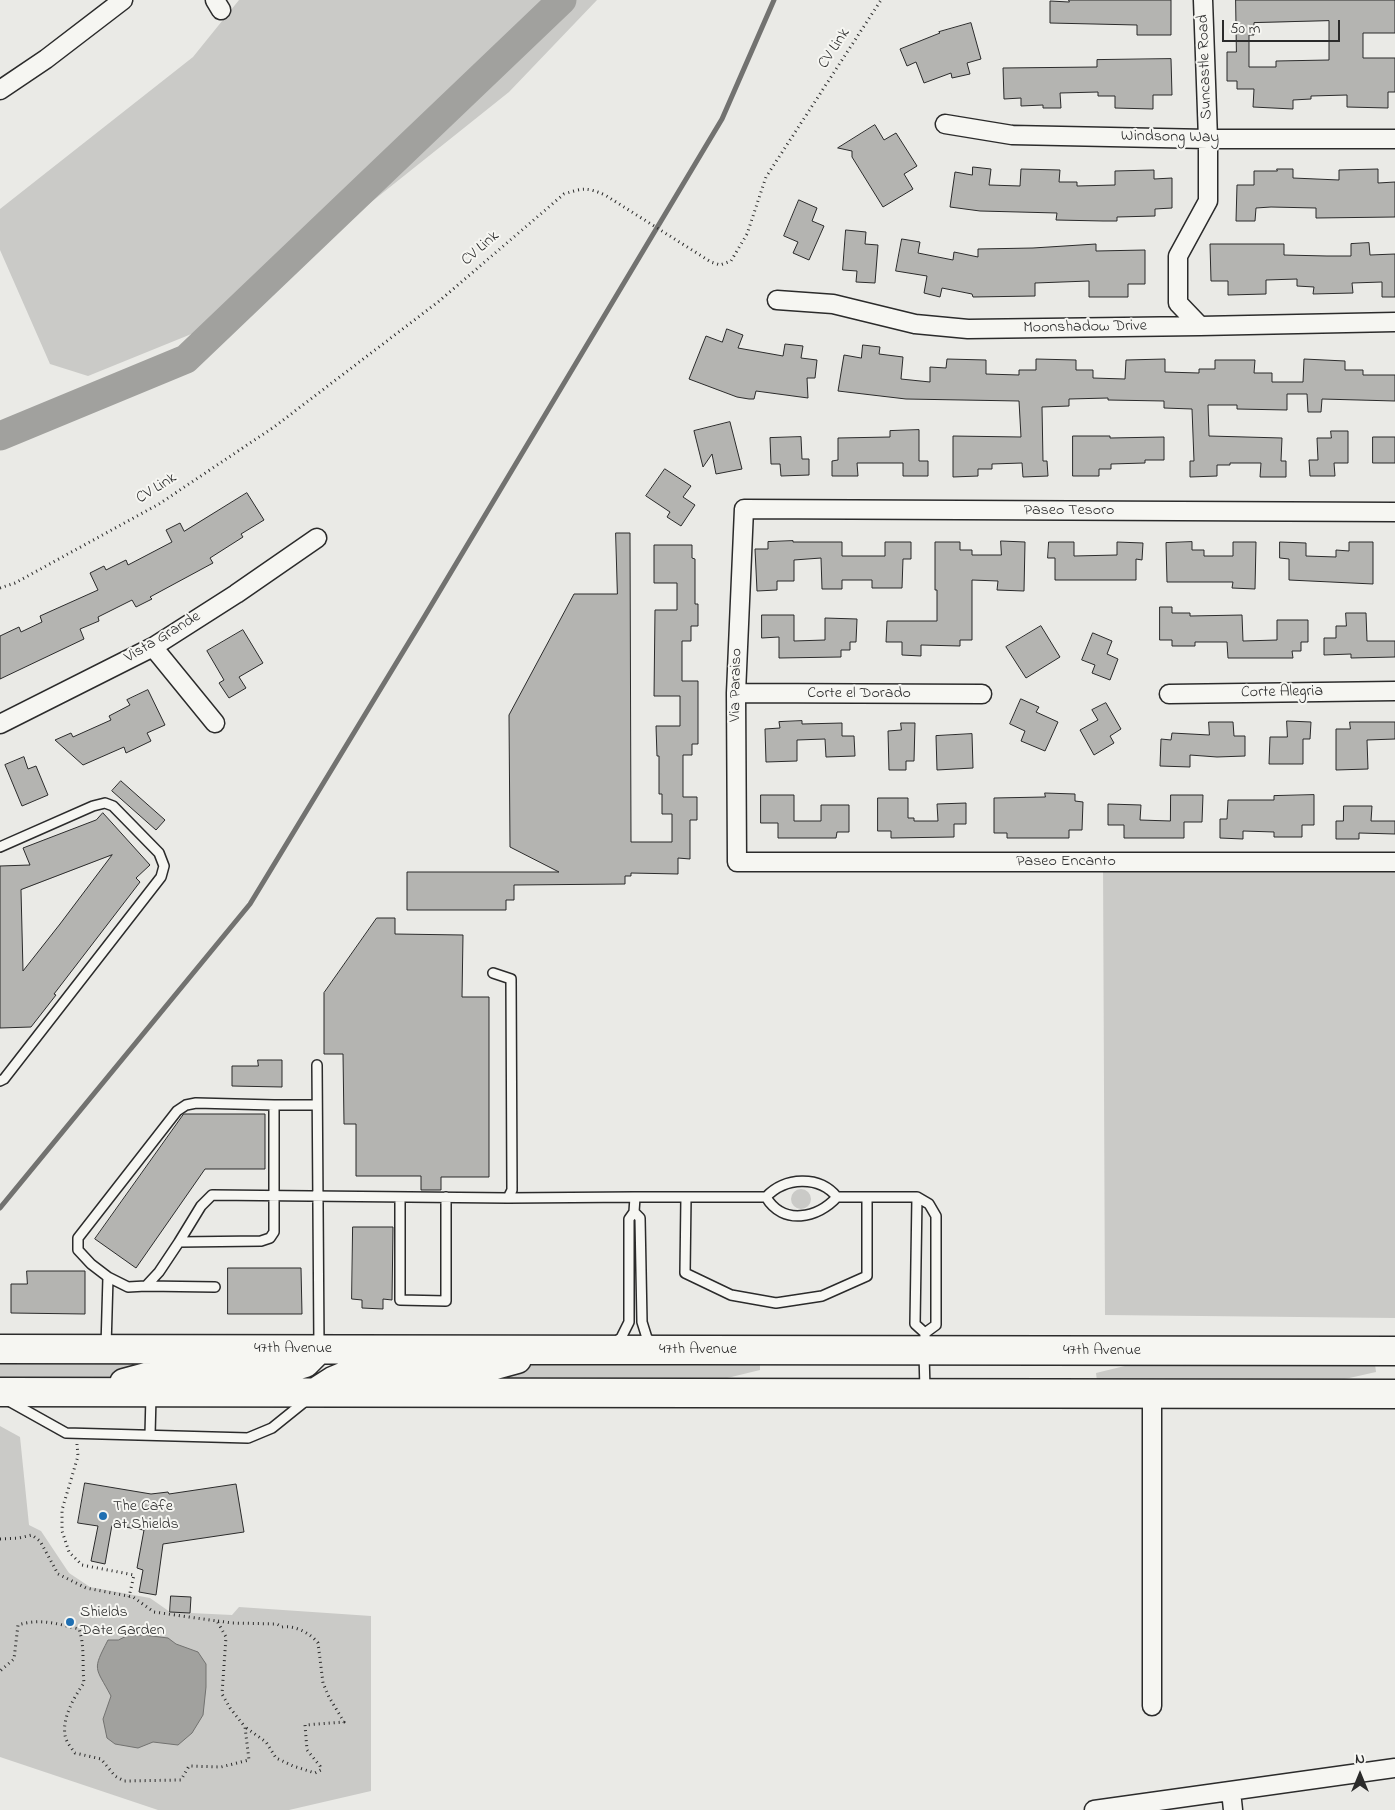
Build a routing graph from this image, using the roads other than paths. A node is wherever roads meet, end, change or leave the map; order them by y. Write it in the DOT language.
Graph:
graph roads {
  1 [pos="123,0"];
  2 [pos="1203,0"];
  3 [pos="3,81"];
  4 [pos="945,124"];
  5 [pos="1208,139"];
  6 [pos="1395,139"];
  7 [pos="777,300"];
  8 [pos="1395,322"];
  9 [pos="1200,326"];
  10 [pos="744,509"];
  11 [pos="1395,512"];
  12 [pos="317,538"];
  13 [pos="153,647"];
  14 [pos="1395,691"];
  15 [pos="736,694"];
  16 [pos="982,694"];
  17 [pos="1169,694"];
  18 [pos="215,723"];
  19 [pos="0,724"];
  20 [pos="0,847"];
  21 [pos="737,862"];
  22 [pos="1395,862"];
  23 [pos="493,974"];
  24 [pos="316,1064"];
  25 [pos="0,1081"];
  26 [pos="274,1105"];
  27 [pos="317,1105"];
  28 [pos="274,1196"];
  29 [pos="318,1196"];
  30 [pos="634,1196"];
  31 [pos="400,1197"];
  32 [pos="446,1197"];
  33 [pos="686,1197"];
  34 [pos="766,1197"];
  35 [pos="837,1197"];
  36 [pos="867,1197"];
  37 [pos="917,1197"];
  38 [pos="508,1198"];
  39 [pos="634,1212"];
  40 [pos="179,1242"];
  41 [pos="108,1277"];
  42 [pos="146,1286"];
  43 [pos="215,1286"];
  44 [pos="925,1341"];
  45 [pos="0,1349"];
  46 [pos="106,1349"];
  47 [pos="554,1350"];
  48 [pos="606,1350"];
  49 [pos="662,1350"];
  50 [pos="1395,1351"];
  51 [pos="317,1373"];
  52 [pos="1395,1374"];
  53 [pos="0,1392"];
  54 [pos="90,1392"];
  55 [pos="151,1392"];
  56 [pos="925,1394"];
  57 [pos="1152,1394"];
  58 [pos="1326,1394"];
  59 [pos="1395,1394"];
  60 [pos="0,1396"];
  61 [pos="150,1435"];
  62 [pos="1152,1706"];
  63 [pos="1395,1768"];
  64 [pos="1231,1791"];
  65 [pos="1094,1810"];
  66 [pos="1233,1810"];
  1 -- 3 [label="street"];
  2 -- 5 [label="street, Suncastle Road"];
  4 -- 5 [label="street, Windsong Way"];
  5 -- 6 [label="street, Windsong Way"];
  5 -- 9 [label="street, Suncastle Road"];
  7 -- 9 [label="street, Moonshadow Drive"];
  8 -- 9 [label="street, Moonshadow Drive"];
  10 -- 11 [label="street, Paseo Tesoro"];
  10 -- 15 [label="street, Via Paraiso"];
  12 -- 13 [label="street, Vista Grande"];
  13 -- 18 [label="street"];
  13 -- 19 [label="street, Vista Grande"];
  14 -- 17 [label="street, Corte Alegria"];
  15 -- 16 [label="street, Corte el Dorado"];
  15 -- 21 [label="street, Via Paraiso"];
  20 -- 25 [label="lane"];
  21 -- 22 [label="street, Paseo Encanto"];
  23 -- 38 [label="lane"];
  24 -- 27 [label="lane"];
  26 -- 27 [label="lane"];
  26 -- 28 [label="lane"];
  26 -- 41 [label="lane"];
  27 -- 29 [label="lane"];
  28 -- 29 [label="lane"];
  28 -- 40 [label="lane"];
  28 -- 40 [label="lane"];
  29 -- 31 [label="lane"];
  29 -- 51 [label="lane"];
  30 -- 33 [label="lane"];
  30 -- 38 [label="lane"];
  30 -- 39 [label="lane"];
  31 -- 32 [label="lane"];
  31 -- 32 [label="lane"];
  32 -- 38 [label="lane"];
  33 -- 34 [label="lane"];
  33 -- 36 [label="lane"];
  34 -- 35 [label="lane"];
  34 -- 35 [label="lane"];
  35 -- 36 [label="lane"];
  36 -- 37 [label="lane"];
  37 -- 44 [label="lane"];
  37 -- 44 [label="lane"];
  39 -- 48 [label="lane"];
  39 -- 49 [label="lane"];
  40 -- 42 [label="lane"];
  41 -- 42 [label="lane"];
  41 -- 46 [label="lane"];
  42 -- 43 [label="lane"];
  44 -- 49 [label="main road, 47th Avenue"];
  44 -- 50 [label="main road, 47th Avenue"];
  44 -- 56 [label="lane"];
  45 -- 46 [label="main road, 47th Avenue"];
  46 -- 51 [label="main road, 47th Avenue"];
  47 -- 48 [label="main road, 47th Avenue"];
  47 -- 51 [label="main road, 47th Avenue"];
  47 -- 51 [label="main road"];
  48 -- 49 [label="main road, 47th Avenue"];
  51 -- 54 [label="main road"];
  51 -- 55 [label="main road, 47th Avenue"];
  51 -- 56 [label="main road, 47th Avenue"];
  51 -- 61 [label="lane"];
  52 -- 58 [label="main road"];
  53 -- 54 [label="main road, 47th Avenue"];
  54 -- 55 [label="main road, 47th Avenue"];
  55 -- 61 [label="lane"];
  56 -- 57 [label="main road, 47th Avenue"];
  57 -- 58 [label="main road, 47th Avenue"];
  57 -- 62 [label="street"];
  58 -- 59 [label="main road, 47th Avenue"];
  60 -- 61 [label="lane"];
  63 -- 64 [label="street"];
  64 -- 65 [label="street"];
  64 -- 66 [label="street"];
}
